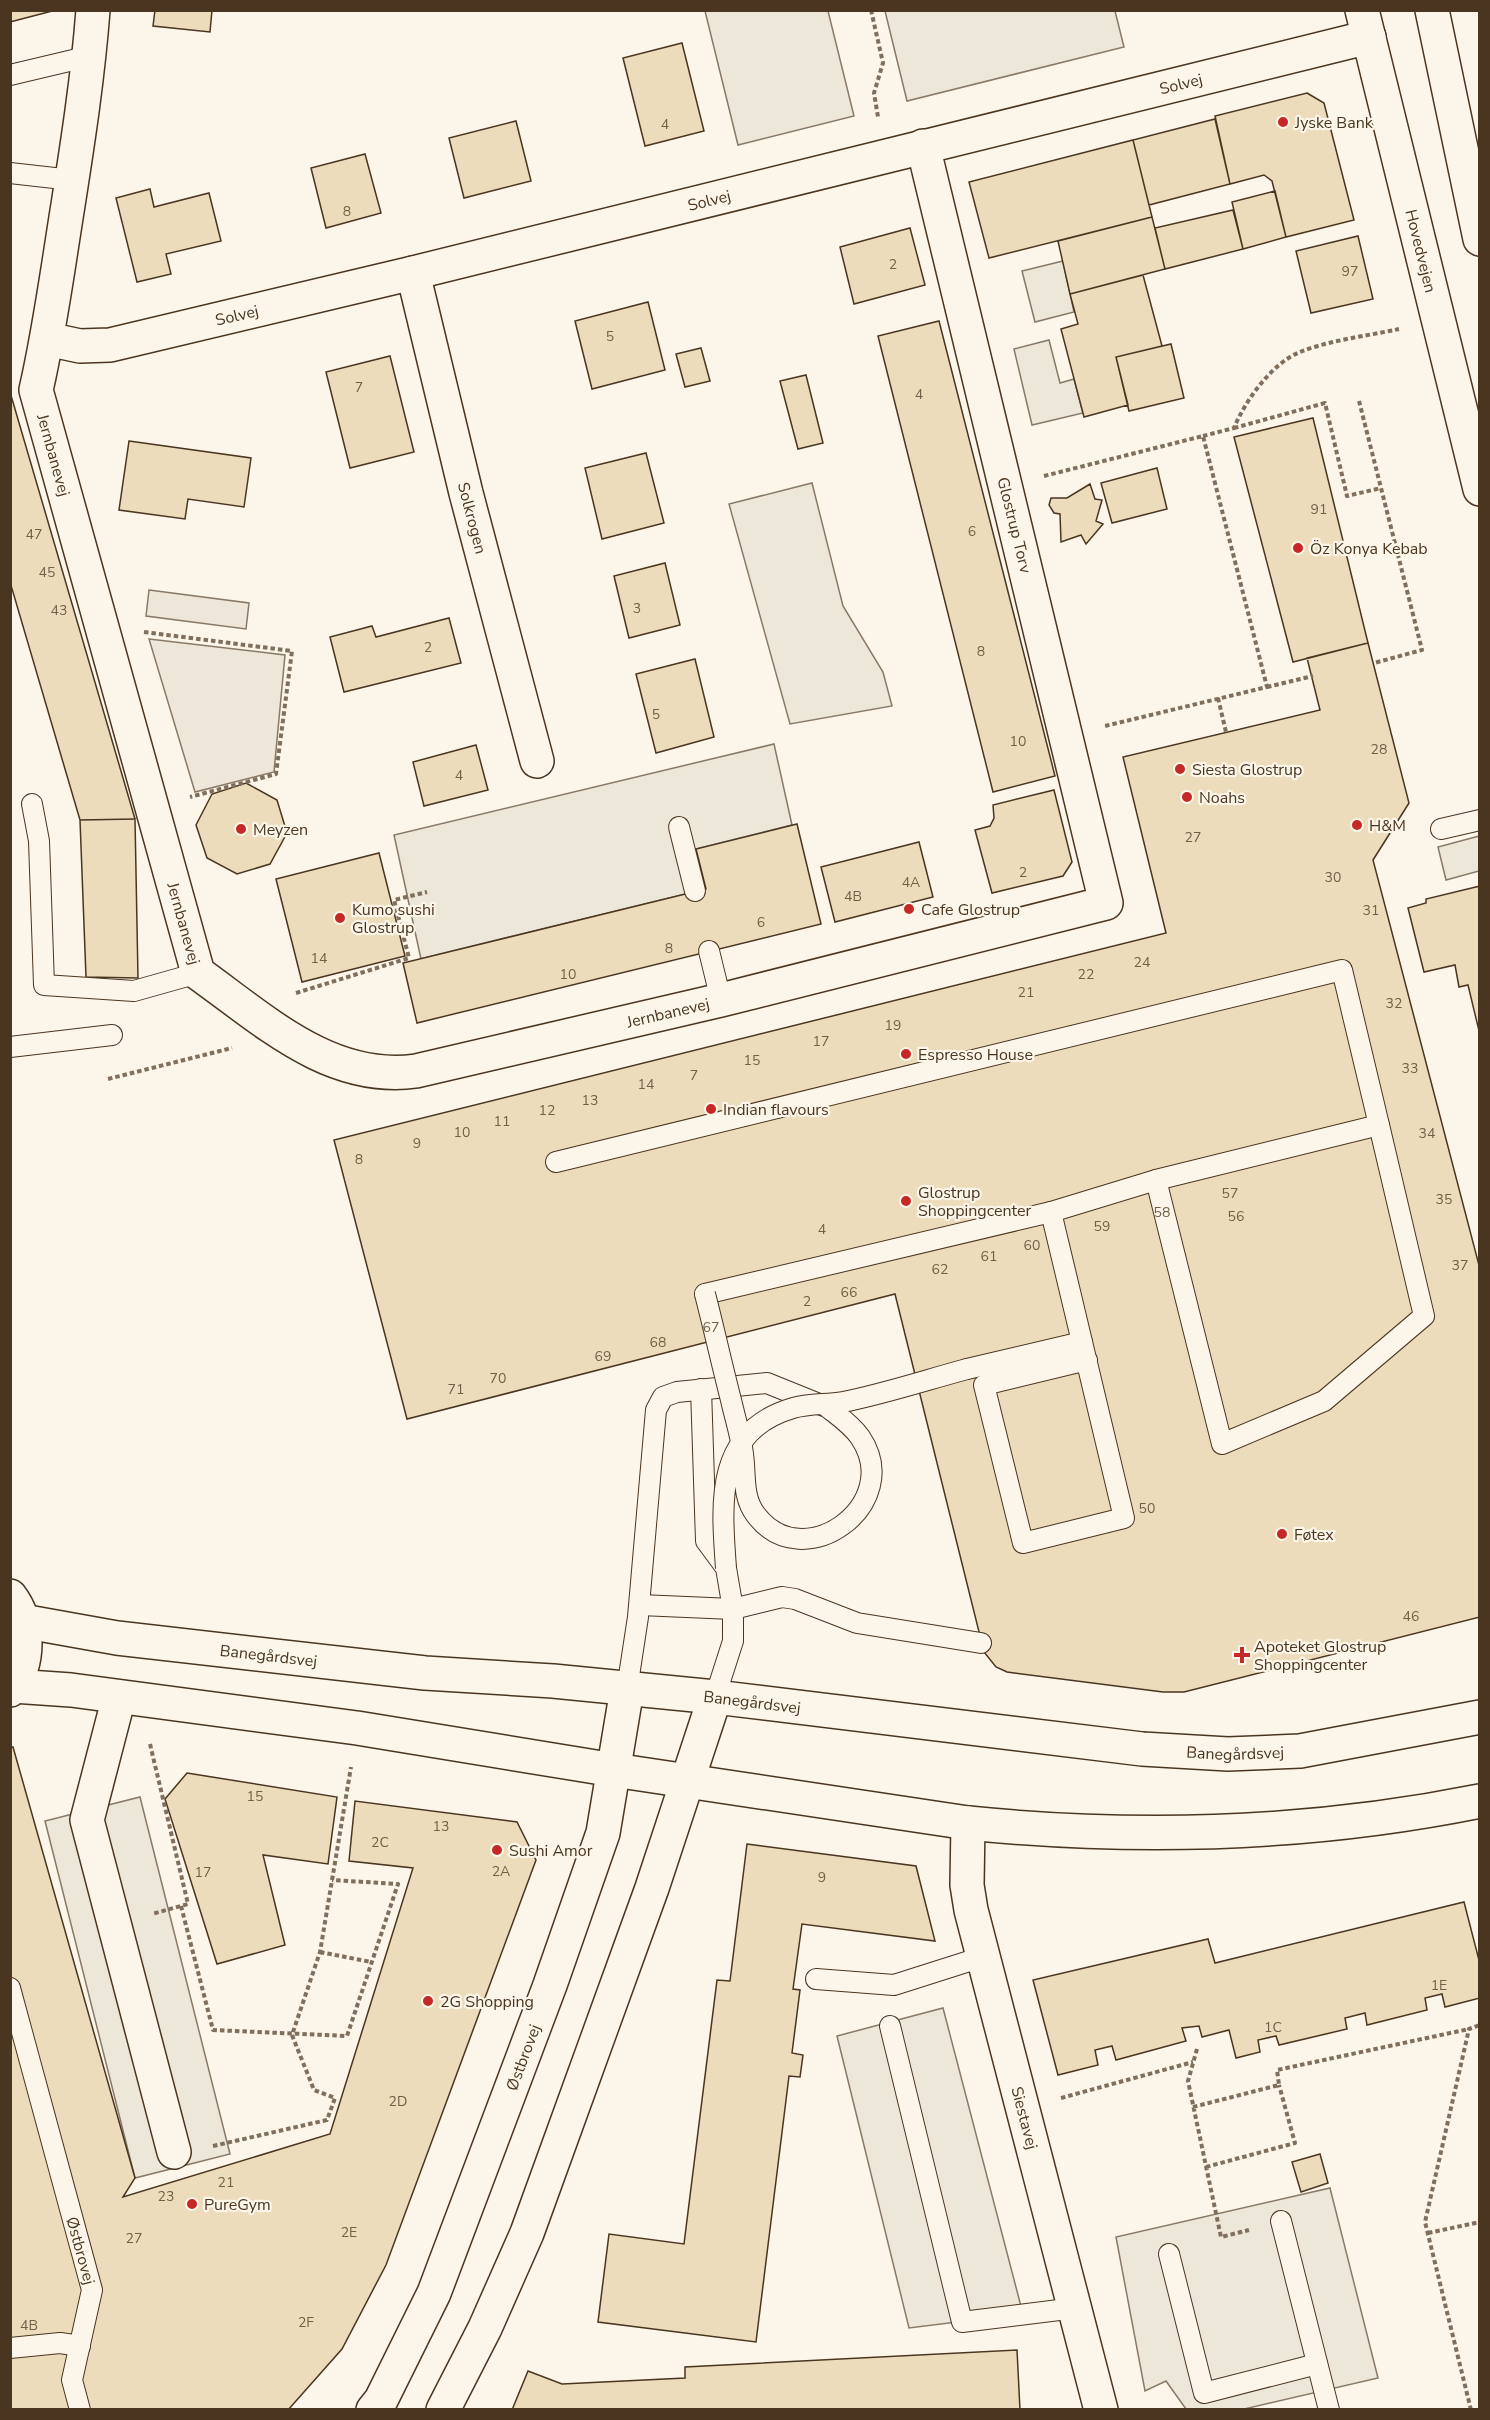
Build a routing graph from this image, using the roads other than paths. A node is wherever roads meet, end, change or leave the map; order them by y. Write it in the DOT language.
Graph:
graph roads {
  1 [pos="93,10"];
  2 [pos="1432,10"];
  3 [pos="1366,24"];
  4 [pos="90,56"];
  5 [pos="10,75"];
  6 [pos="923,146"];
  7 [pos="10,173"];
  8 [pos="72,180"];
  9 [pos="1479,239"];
  10 [pos="413,273"];
  11 [pos="47,339"];
  12 [pos="1479,489"];
  13 [pos="537,761"];
  14 [pos="32,804"];
  15 [pos="1479,820"];
  16 [pos="679,827"];
  17 [pos="1441,829"];
  18 [pos="695,891"];
  19 [pos="1106,903"];
  20 [pos="709,951"];
  21 [pos="198,974"];
  22 [pos="721,1000"];
  23 [pos="112,1035"];
  24 [pos="10,1047"];
  25 [pos="1379,1125"];
  26 [pos="556,1162"];
  27 [pos="1156,1180"];
  28 [pos="1051,1212"];
  29 [pos="1085,1351"];
  30 [pos="701,1389"];
  31 [pos="726,1568"];
  32 [pos="640,1605"];
  33 [pos="16,1608"];
  34 [pos="733,1609"];
  35 [pos="981,1643"];
  36 [pos="12,1688"];
  37 [pos="627,1689"];
  38 [pos="715,1697"];
  39 [pos="129,1698"];
  40 [pos="1479,1717"];
  41 [pos="614,1770"];
  42 [pos="687,1780"];
  43 [pos="1479,1801"];
  44 [pos="968,1823"];
  45 [pos="982,1957"];
  46 [pos="816,1979"];
  47 [pos="10,1988"];
  48 [pos="890,2026"];
  49 [pos="174,2152"];
  50 [pos="1281,2221"];
  51 [pos="1169,2254"];
  52 [pos="1075,2308"];
  53 [pos="80,2346"];
  54 [pos="10,2348"];
  55 [pos="1317,2364"];
  56 [pos="80,2409"];
  57 [pos="373,2409"];
  58 [pos="443,2409"];
  59 [pos="1101,2409"];
  60 [pos="1329,2409"];
  1 -- 4 [label="street, Jernbanevej"];
  2 -- 9 [label="street"];
  3 -- 6 [label="street, Solvej"];
  3 -- 12 [label="street, Hovedvejen"];
  4 -- 5 [label="lane"];
  4 -- 8 [label="street, Jernbanevej"];
  6 -- 10 [label="street, Solvej"];
  6 -- 19 [label="street, Glostrup Torv"];
  7 -- 8 [label="lane"];
  8 -- 11 [label="street, Jernbanevej"];
  10 -- 11 [label="street, Solvej"];
  10 -- 13 [label="street, Solkrogen"];
  11 -- 21 [label="street, Jernbanevej"];
  14 -- 21 [label="lane"];
  15 -- 17 [label="lane"];
  16 -- 18 [label="lane"];
  19 -- 22 [label="street, Jernbanevej"];
  20 -- 22 [label="lane"];
  21 -- 22 [label="street, Jernbanevej"];
  23 -- 24 [label="lane"];
  25 -- 26 [label="lane"];
  25 -- 27 [label="lane"];
  25 -- 27 [label="lane"];
  27 -- 28 [label="lane"];
  28 -- 29 [label="lane"];
  28 -- 30 [label="lane, bridge"];
  29 -- 29 [label="lane"];
  29 -- 31 [label="lane, bridge"];
  30 -- 31 [label="lane"];
  30 -- 32 [label="lane"];
  31 -- 34 [label="lane"];
  32 -- 34 [label="lane"];
  32 -- 37 [label="lane"];
  33 -- 36 [label="street"];
  33 -- 37 [label="street, Banegårdsvej"];
  34 -- 35 [label="lane"];
  34 -- 38 [label="lane"];
  36 -- 39 [label="street"];
  37 -- 38 [label="street, Banegårdsvej"];
  37 -- 41 [label="street, Østbrovej"];
  38 -- 40 [label="street, Banegårdsvej"];
  38 -- 42 [label="street"];
  39 -- 41 [label="street"];
  39 -- 49 [label="street"];
  41 -- 42 [label="street"];
  41 -- 57 [label="street, Østbrovej"];
  42 -- 44 [label="street"];
  42 -- 58 [label="street"];
  43 -- 44 [label="street"];
  44 -- 45 [label="street, Siestavej"];
  45 -- 46 [label="lane"];
  45 -- 52 [label="street, Siestavej"];
  47 -- 53 [label="lane, Østbrovej"];
  48 -- 52 [label="lane"];
  50 -- 55 [label="lane"];
  51 -- 55 [label="lane"];
  52 -- 59 [label="street, Siestavej"];
  53 -- 54 [label="lane"];
  53 -- 56 [label="lane, Østbrovej"];
  55 -- 60 [label="lane"];
}
